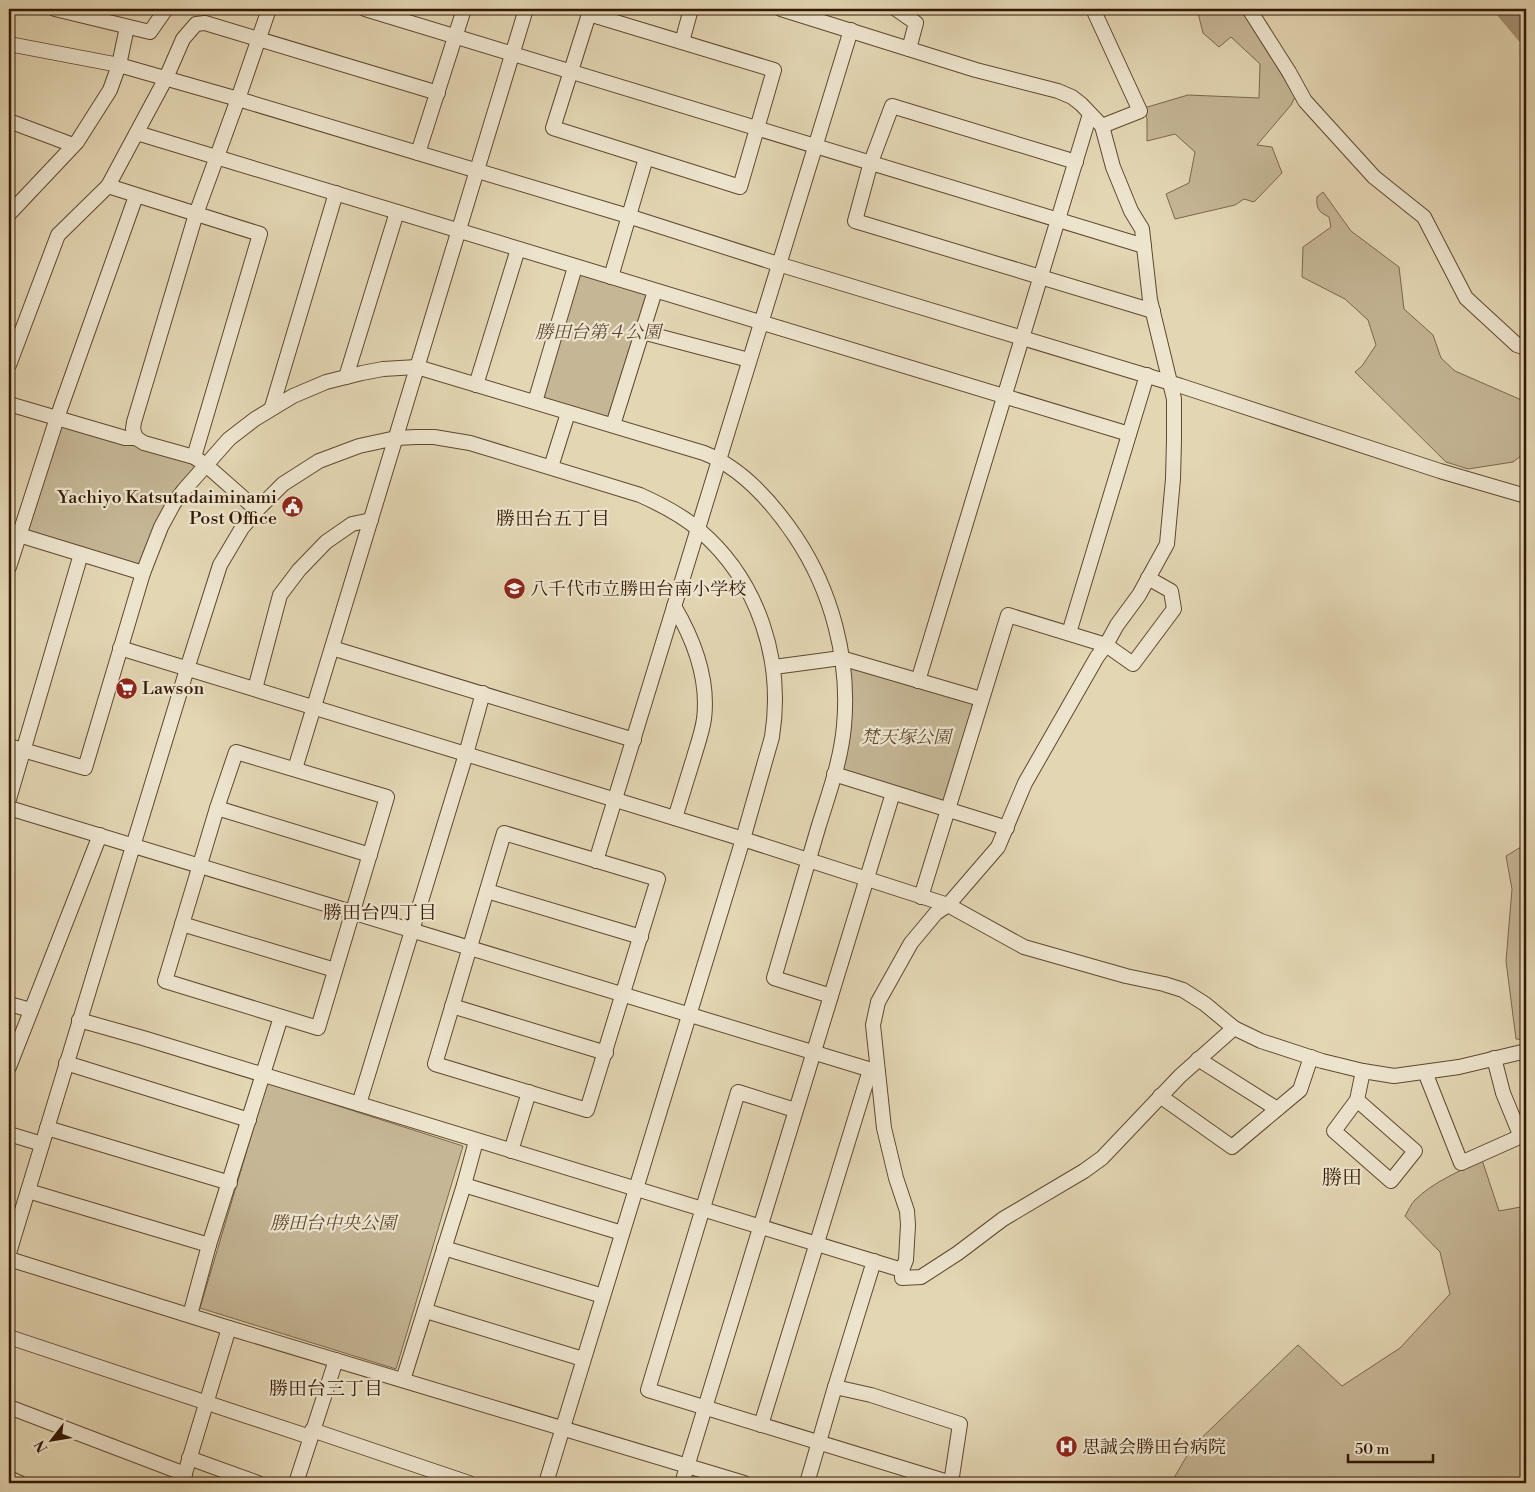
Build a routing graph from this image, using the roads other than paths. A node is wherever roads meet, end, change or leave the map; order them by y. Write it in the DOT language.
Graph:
graph roads {
  1 [pos="55,9"];
  2 [pos="166,9"];
  3 [pos="269,9"];
  4 [pos="365,9"];
  5 [pos="464,9"];
  6 [pos="526,9"];
  7 [pos="691,9"];
  8 [pos="780,9"];
  9 [pos="896,9"];
  10 [pos="1093,9"];
  11 [pos="1249,9"];
  12 [pos="128,27"];
  13 [pos="850,30"];
  14 [pos="456,36"];
  15 [pos="258,39"];
  16 [pos="682,42"];
  17 [pos="9,44"];
  18 [pos="909,49"];
  19 [pos="512,54"];
  20 [pos="119,65"];
  21 [pos="570,70"];
  22 [pos="166,78"];
  23 [pos="438,93"];
  24 [pos="238,99"];
  25 [pos="1090,114"];
  26 [pos="9,121"];
  27 [pos="1102,126"];
  28 [pos="758,128"];
  29 [pos="137,133"];
  30 [pos="73,145"];
  31 [pos="815,147"];
  32 [pos="418,153"];
  33 [pos="216,156"];
  34 [pos="646,158"];
  35 [pos="872,162"];
  36 [pos="1076,162"];
  37 [pos="477,170"];
  38 [pos="108,186"];
  39 [pos="336,193"];
  40 [pos="9,196"];
  41 [pos="136,196"];
  42 [pos="22,201"];
  43 [pos="397,212"];
  44 [pos="9,214"];
  45 [pos="196,214"];
  46 [pos="628,216"];
  47 [pos="1058,221"];
  48 [pos="459,231"];
  49 [pos="1144,246"];
  50 [pos="518,249"];
  51 [pos="778,264"];
  52 [pos="575,267"];
  53 [pos="611,277"];
  54 [pos="1041,277"];
  55 [pos="655,291"];
  56 [pos="1153,311"];
  57 [pos="760,323"];
  58 [pos="642,332"];
  59 [pos="1023,338"];
  60 [pos="1526,348"];
  61 [pos="749,360"];
  62 [pos="9,365"];
  63 [pos="416,367"];
  64 [pos="1147,375"];
  65 [pos="346,377"];
  66 [pos="1171,383"];
  67 [pos="476,384"];
  68 [pos="1005,396"];
  69 [pos="535,402"];
  70 [pos="9,404"];
  71 [pos="272,407"];
  72 [pos="568,413"];
  73 [pos="57,418"];
  74 [pos="613,425"];
  75 [pos="1129,434"];
  76 [pos="136,438"];
  77 [pos="396,438"];
  78 [pos="194,457"];
  79 [pos="720,459"];
  80 [pos="206,465"];
  81 [pos="551,466"];
  82 [pos="1526,496"];
  83 [pos="257,510"];
  84 [pos="371,520"];
  85 [pos="698,529"];
  86 [pos="19,535"];
  87 [pos="81,554"];
  88 [pos="9,567"];
  89 [pos="143,573"];
  90 [pos="1148,578"];
  91 [pos="674,606"];
  92 [pos="1069,633"];
  93 [pos="1106,645"];
  94 [pos="120,648"];
  95 [pos="332,648"];
  96 [pos="841,658"];
  97 [pos="774,667"];
  98 [pos="187,668"];
  99 [pos="918,681"];
  100 [pos="255,690"];
  101 [pos="483,693"];
  102 [pos="981,699"];
  103 [pos="314,707"];
  104 [pos="634,740"];
  105 [pos="9,746"];
  106 [pos="23,750"];
  107 [pos="466,754"];
  108 [pos="295,769"];
  109 [pos="834,774"];
  110 [pos="893,793"];
  111 [pos="9,799"];
  112 [pos="616,800"];
  113 [pos="9,808"];
  114 [pos="217,808"];
  115 [pos="948,810"];
  116 [pos="675,818"];
  117 [pos="1007,828"];
  118 [pos="100,835"];
  119 [pos="743,839"];
  120 [pos="133,846"];
  121 [pos="370,855"];
  122 [pos="596,861"];
  123 [pos="809,861"];
  124 [pos="200,866"];
  125 [pos="867,879"];
  126 [pos="486,891"];
  127 [pos="921,897"];
  128 [pos="948,906"];
  129 [pos="353,913"];
  130 [pos="182,924"];
  131 [pos="411,931"];
  132 [pos="641,937"];
  133 [pos="470,948"];
  134 [pos="335,970"];
  135 [pos="622,995"];
  136 [pos="831,996"];
  137 [pos="9,1004"];
  138 [pos="452,1006"];
  139 [pos="31,1010"];
  140 [pos="688,1015"];
  141 [pos="281,1017"];
  142 [pos="79,1020"];
  143 [pos="1234,1028"];
  144 [pos="1526,1051"];
  145 [pos="606,1053"];
  146 [pos="814,1053"];
  147 [pos="1311,1057"];
  148 [pos="1494,1058"];
  149 [pos="1198,1059"];
  150 [pos="66,1064"];
  151 [pos="9,1067"];
  152 [pos="874,1071"];
  153 [pos="1363,1071"];
  154 [pos="1425,1072"];
  155 [pos="262,1075"];
  156 [pos="529,1092"];
  157 [pos="1160,1096"];
  158 [pos="1358,1100"];
  159 [pos="359,1104"];
  160 [pos="1277,1109"];
  161 [pos="795,1110"];
  162 [pos="249,1120"];
  163 [pos="47,1128"];
  164 [pos="9,1134"];
  165 [pos="476,1140"];
  166 [pos="42,1144"];
  167 [pos="511,1151"];
  168 [pos="230,1183"];
  169 [pos="464,1184"];
  170 [pos="636,1188"];
  171 [pos="28,1191"];
  172 [pos="702,1209"];
  173 [pos="760,1226"];
  174 [pos="622,1233"];
  175 [pos="817,1244"];
  176 [pos="209,1245"];
  177 [pos="444,1248"];
  178 [pos="9,1253"];
  179 [pos="9,1259"];
  180 [pos="874,1260"];
  181 [pos="902,1270"];
  182 [pos="602,1296"];
  183 [pos="426,1311"];
  184 [pos="190,1315"];
  185 [pos="229,1328"];
  186 [pos="9,1337"];
  187 [pos="583,1359"];
  188 [pos="336,1360"];
  189 [pos="403,1380"];
  190 [pos="835,1387"];
  191 [pos="206,1404"];
  192 [pos="9,1407"];
  193 [pos="705,1409"];
  194 [pos="761,1425"];
  195 [pos="562,1429"];
  196 [pos="311,1434"];
  197 [pos="819,1442"];
  198 [pos="189,1458"];
  199 [pos="687,1467"];
  200 [pos="9,1478"];
  201 [pos="183,1479"];
  202 [pos="20,1483"];
  203 [pos="258,1483"];
  204 [pos="296,1483"];
  205 [pos="469,1483"];
  206 [pos="546,1483"];
  207 [pos="682,1483"];
  208 [pos="744,1483"];
  209 [pos="807,1483"];
  210 [pos="951,1483"];
  1 -- 12 [label="street"];
  2 -- 12 [label="street"];
  3 -- 15 [label="street"];
  4 -- 14 [label="street"];
  5 -- 14 [label="street"];
  6 -- 19 [label="street"];
  7 -- 16 [label="street"];
  8 -- 13 [label="street"];
  9 -- 18 [label="street"];
  10 -- 27 [label="street"];
  11 -- 60 [label="street"];
  12 -- 20 [label="street"];
  13 -- 18 [label="street"];
  13 -- 31 [label="street"];
  14 -- 19 [label="street"];
  14 -- 23 [label="street"];
  15 -- 22 [label="street"];
  15 -- 23 [label="street"];
  15 -- 24 [label="street"];
  16 -- 21 [label="street"];
  16 -- 28 [label="street"];
  17 -- 20 [label="street"];
  18 -- 25 [label="street"];
  19 -- 21 [label="street"];
  19 -- 37 [label="street"];
  20 -- 22 [label="street"];
  20 -- 30 [label="street"];
  21 -- 28 [label="street"];
  21 -- 34 [label="street"];
  22 -- 24 [label="street"];
  22 -- 29 [label="street"];
  23 -- 32 [label="street"];
  24 -- 32 [label="street"];
  24 -- 33 [label="street"];
  25 -- 27 [label="street"];
  25 -- 36 [label="street"];
  26 -- 30 [label="street"];
  27 -- 49 [label="street"];
  28 -- 31 [label="street"];
  28 -- 34 [label="street"];
  29 -- 33 [label="street"];
  29 -- 38 [label="street"];
  30 -- 42 [label="street"];
  31 -- 35 [label="street"];
  31 -- 51 [label="street"];
  32 -- 37 [label="street"];
  33 -- 39 [label="street"];
  33 -- 45 [label="street"];
  34 -- 46 [label="street"];
  35 -- 36 [label="street"];
  35 -- 47 [label="street"];
  35 -- 54 [label="street"];
  36 -- 47 [label="street"];
  37 -- 46 [label="street"];
  37 -- 48 [label="street"];
  38 -- 41 [label="street"];
  38 -- 62 [label="street"];
  39 -- 43 [label="street"];
  39 -- 71 [label="street"];
  40 -- 42 [label="street"];
  41 -- 45 [label="street"];
  41 -- 73 [label="street"];
  42 -- 44 [label="street"];
  43 -- 48 [label="street"];
  43 -- 65 [label="street"];
  45 -- 76 [label="street"];
  45 -- 78 [label="street"];
  46 -- 51 [label="street"];
  46 -- 53 [label="street"];
  47 -- 49 [label="street"];
  47 -- 54 [label="street"];
  48 -- 50 [label="street"];
  48 -- 63 [label="street"];
  49 -- 56 [label="street"];
  50 -- 52 [label="street"];
  50 -- 67 [label="street"];
  51 -- 57 [label="street"];
  51 -- 59 [label="street"];
  52 -- 53 [label="street"];
  52 -- 69 [label="street"];
  53 -- 55 [label="street"];
  54 -- 56 [label="street"];
  54 -- 59 [label="street"];
  55 -- 57 [label="street"];
  55 -- 58 [label="street"];
  56 -- 66 [label="street"];
  57 -- 61 [label="street"];
  57 -- 68 [label="street"];
  58 -- 61 [label="street"];
  58 -- 74 [label="street"];
  59 -- 64 [label="street"];
  59 -- 68 [label="street"];
  61 -- 79 [label="street"];
  63 -- 65 [label="street"];
  63 -- 67 [label="street"];
  63 -- 77 [label="street"];
  64 -- 66 [label="street"];
  64 -- 75 [label="street"];
  65 -- 71 [label="street"];
  66 -- 82 [label="street"];
  66 -- 90 [label="street"];
  67 -- 69 [label="street"];
  68 -- 75 [label="street"];
  68 -- 99 [label="street"];
  69 -- 72 [label="street"];
  70 -- 73 [label="street"];
  71 -- 80 [label="street"];
  72 -- 74 [label="street"];
  72 -- 81 [label="street"];
  73 -- 76 [label="street"];
  73 -- 86 [label="street"];
  74 -- 79 [label="street"];
  75 -- 92 [label="street"];
  76 -- 78 [label="street"];
  77 -- 81 [label="street"];
  77 -- 83 [label="street"];
  77 -- 84 [label="street"];
  78 -- 80 [label="street"];
  79 -- 85 [label="street"];
  79 -- 96 [label="street"];
  80 -- 83 [label="street"];
  80 -- 89 [label="street"];
  81 -- 85 [label="street"];
  83 -- 98 [label="street"];
  84 -- 95 [label="street"];
  84 -- 100 [label="street"];
  85 -- 91 [label="street"];
  85 -- 97 [label="street"];
  86 -- 87 [label="street"];
  86 -- 88 [label="street"];
  87 -- 89 [label="street"];
  87 -- 106 [label="street"];
  89 -- 94 [label="street"];
  90 -- 93 [label="street"];
  90 -- 93 [label="street"];
  91 -- 104 [label="street"];
  91 -- 116 [label="street"];
  92 -- 93 [label="street"];
  92 -- 102 [label="street"];
  93 -- 117 [label="street"];
  94 -- 98 [label="street"];
  94 -- 106 [label="street"];
  95 -- 101 [label="street"];
  95 -- 103 [label="street"];
  96 -- 97 [label="street"];
  96 -- 99 [label="street"];
  96 -- 109 [label="street"];
  97 -- 119 [label="street"];
  98 -- 100 [label="street"];
  98 -- 120 [label="street"];
  99 -- 102 [label="street"];
  100 -- 103 [label="street"];
  101 -- 104 [label="street"];
  101 -- 107 [label="street"];
  102 -- 115 [label="street"];
  103 -- 107 [label="street"];
  103 -- 108 [label="street"];
  104 -- 112 [label="street"];
  105 -- 106 [label="street"];
  106 -- 111 [label="street"];
  107 -- 112 [label="street"];
  107 -- 131 [label="street"];
  108 -- 114 [label="street"];
  108 -- 121 [label="street"];
  109 -- 110 [label="street"];
  109 -- 123 [label="street"];
  110 -- 115 [label="street"];
  110 -- 125 [label="street"];
  112 -- 116 [label="street"];
  112 -- 122 [label="street"];
  113 -- 118 [label="street"];
  114 -- 121 [label="street"];
  114 -- 124 [label="street"];
  115 -- 117 [label="street"];
  115 -- 127 [label="street"];
  116 -- 119 [label="street"];
  117 -- 128 [label="street"];
  118 -- 120 [label="street"];
  118 -- 139 [label="street"];
  119 -- 123 [label="street"];
  119 -- 140 [label="street"];
  120 -- 124 [label="street"];
  120 -- 142 [label="street"];
  121 -- 129 [label="street"];
  122 -- 126 [label="street"];
  122 -- 132 [label="street"];
  123 -- 125 [label="street"];
  123 -- 136 [label="street"];
  124 -- 129 [label="street"];
  124 -- 130 [label="street"];
  125 -- 127 [label="street"];
  125 -- 136 [label="street"];
  126 -- 132 [label="street"];
  126 -- 133 [label="street"];
  127 -- 128 [label="street"];
  128 -- 143 [label="street"];
  128 -- 152 [label="street"];
  129 -- 131 [label="street"];
  129 -- 134 [label="street"];
  130 -- 134 [label="street"];
  130 -- 141 [label="street"];
  131 -- 133 [label="street"];
  131 -- 159 [label="street"];
  132 -- 135 [label="street"];
  133 -- 135 [label="street"];
  133 -- 138 [label="street"];
  134 -- 141 [label="street"];
  135 -- 140 [label="street"];
  135 -- 145 [label="street"];
  136 -- 146 [label="street"];
  137 -- 139 [label="street"];
  138 -- 145 [label="street"];
  138 -- 156 [label="street"];
  139 -- 151 [label="street"];
  140 -- 146 [label="street"];
  140 -- 170 [label="street"];
  141 -- 155 [label="street"];
  142 -- 150 [label="street"];
  142 -- 155 [label="street"];
  143 -- 147 [label="street"];
  143 -- 149 [label="street"];
  144 -- 148 [label="street"];
  145 -- 156 [label="street"];
  146 -- 152 [label="street"];
  146 -- 161 [label="street"];
  147 -- 153 [label="street"];
  147 -- 160 [label="street"];
  148 -- 154 [label="street"];
  148 -- 154 [label="street"];
  149 -- 157 [label="street"];
  149 -- 160 [label="street"];
  150 -- 162 [label="street"];
  150 -- 163 [label="street"];
  152 -- 175 [label="street"];
  152 -- 181 [label="street"];
  153 -- 154 [label="street"];
  153 -- 158 [label="street"];
  155 -- 159 [label="street"];
  155 -- 162 [label="street"];
  156 -- 167 [label="street"];
  157 -- 160 [label="street"];
  157 -- 181 [label="street"];
  158 -- 158 [label="street"];
  159 -- 165 [label="street"];
  161 -- 172 [label="street"];
  161 -- 173 [label="street"];
  162 -- 168 [label="street"];
  163 -- 166 [label="street"];
  163 -- 168 [label="street"];
  164 -- 166 [label="street"];
  165 -- 167 [label="street"];
  165 -- 169 [label="street"];
  166 -- 171 [label="street"];
  167 -- 170 [label="street"];
  168 -- 176 [label="street"];
  169 -- 174 [label="street"];
  169 -- 177 [label="street"];
  170 -- 172 [label="street"];
  170 -- 174 [label="street"];
  171 -- 176 [label="street"];
  171 -- 178 [label="street"];
  172 -- 173 [label="street"];
  172 -- 193 [label="street"];
  173 -- 175 [label="street"];
  173 -- 193 [label="street"];
  174 -- 182 [label="street"];
  175 -- 180 [label="street"];
  175 -- 194 [label="street"];
  176 -- 184 [label="street"];
  177 -- 182 [label="street"];
  177 -- 183 [label="street"];
  179 -- 184 [label="street"];
  180 -- 181 [label="street"];
  180 -- 190 [label="street"];
  182 -- 187 [label="street"];
  183 -- 187 [label="street"];
  183 -- 189 [label="street"];
  184 -- 185 [label="street"];
  185 -- 188 [label="street"];
  185 -- 191 [label="street"];
  186 -- 191 [label="street"];
  187 -- 195 [label="street"];
  188 -- 189 [label="street"];
  188 -- 196 [label="street"];
  189 -- 195 [label="street"];
  190 -- 197 [label="street"];
  190 -- 210 [label="street"];
  191 -- 196 [label="street"];
  191 -- 198 [label="street"];
  192 -- 201 [label="street"];
  193 -- 194 [label="street"];
  193 -- 199 [label="street"];
  194 -- 197 [label="street"];
  195 -- 199 [label="street"];
  195 -- 206 [label="street"];
  196 -- 204 [label="street"];
  196 -- 205 [label="street"];
  197 -- 209 [label="street"];
  197 -- 210 [label="street"];
  198 -- 201 [label="street"];
  198 -- 203 [label="street"];
  199 -- 207 [label="street"];
  199 -- 208 [label="street"];
  200 -- 202 [label="street"];
}
